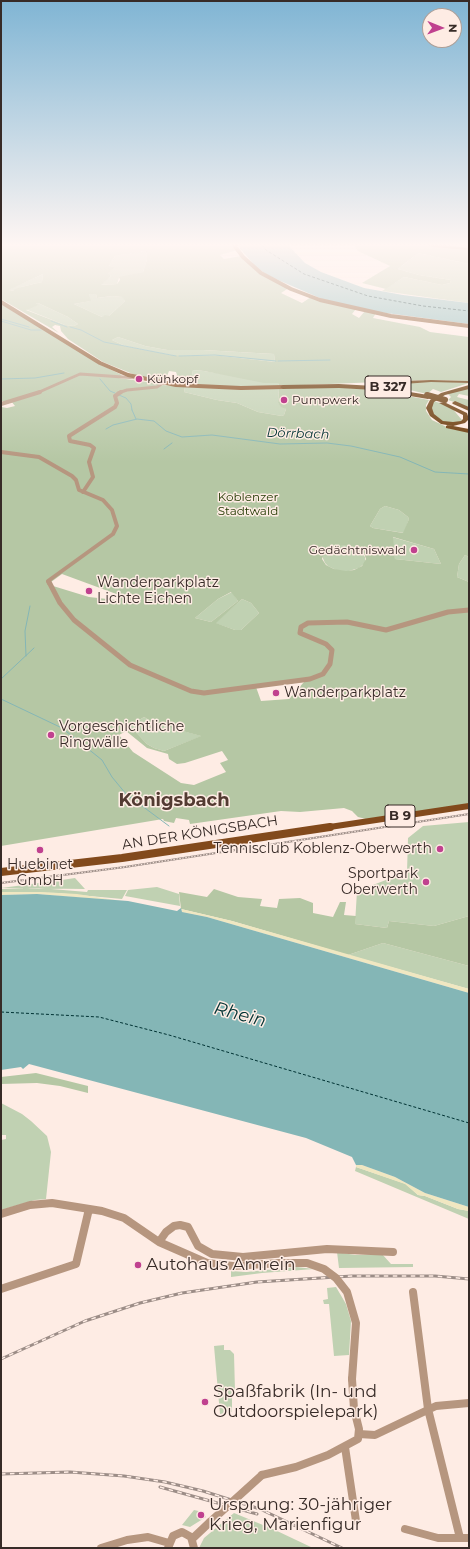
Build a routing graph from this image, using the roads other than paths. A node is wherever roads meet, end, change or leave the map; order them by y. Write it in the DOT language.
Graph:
graph roads {
  1 [pos="27,317"];
  2 [pos="407,317"];
  3 [pos="469,326"];
  4 [pos="137,378"];
  5 [pos="469,382"];
  6 [pos="164,383"];
  7 [pos="348,385"];
  8 [pos="469,386"];
  9 [pos="283,387"];
  10 [pos="427,396"];
  11 [pos="443,402"];
  12 [pos="1,404"];
  13 [pos="469,410"];
  14 [pos="469,431"];
  15 [pos="1,452"];
  16 [pos="83,492"];
  17 [pos="469,610"];
  18 [pos="469,806"];
  19 [pos="1,872"];
  20 [pos="89,1209"];
  21 [pos="1,1214"];
  22 [pos="159,1242"];
  23 [pos="393,1252"];
  24 [pos="1,1289"];
  25 [pos="413,1292"];
  26 [pos="469,1403"];
  27 [pos="428,1409"];
  28 [pos="359,1434"];
  29 [pos="345,1447"];
  30 [pos="356,1520"];
  31 [pos="405,1528"];
  32 [pos="464,1538"];
  33 [pos="193,1544"];
  34 [pos="169,1546"];
  35 [pos="101,1548"];
  1 -- 4 [label="main road, B 327"];
  2 -- 3 [label="main road"];
  4 -- 6 [label="main road, B 327"];
  4 -- 12 [label="street"];
  5 -- 7 [label="highway"];
  6 -- 9 [label="main road, B 327"];
  6 -- 16 [label="street"];
  7 -- 9 [label="highway, B 327"];
  7 -- 10 [label="highway, B 327"];
  8 -- 11 [label="highway"];
  8 -- 14 [label="highway"];
  9 -- 10 [label="highway, B 327"];
  10 -- 11 [label="highway, bridge"];
  11 -- 13 [label="highway"];
  15 -- 16 [label="street"];
  16 -- 17 [label="street"];
  18 -- 19 [label="main road, AN DER KÖNIGSBACH / B 9"];
  20 -- 21 [label="street"];
  20 -- 22 [label="street"];
  20 -- 24 [label="street"];
  22 -- 23 [label="street"];
  22 -- 28 [label="street, bridge"];
  25 -- 27 [label="street"];
  26 -- 27 [label="street"];
  27 -- 28 [label="street"];
  27 -- 32 [label="street"];
  28 -- 29 [label="street"];
  29 -- 30 [label="street"];
  29 -- 33 [label="street, bridge"];
  31 -- 32 [label="street"];
  33 -- 34 [label="street"];
  34 -- 35 [label="street"];
}
